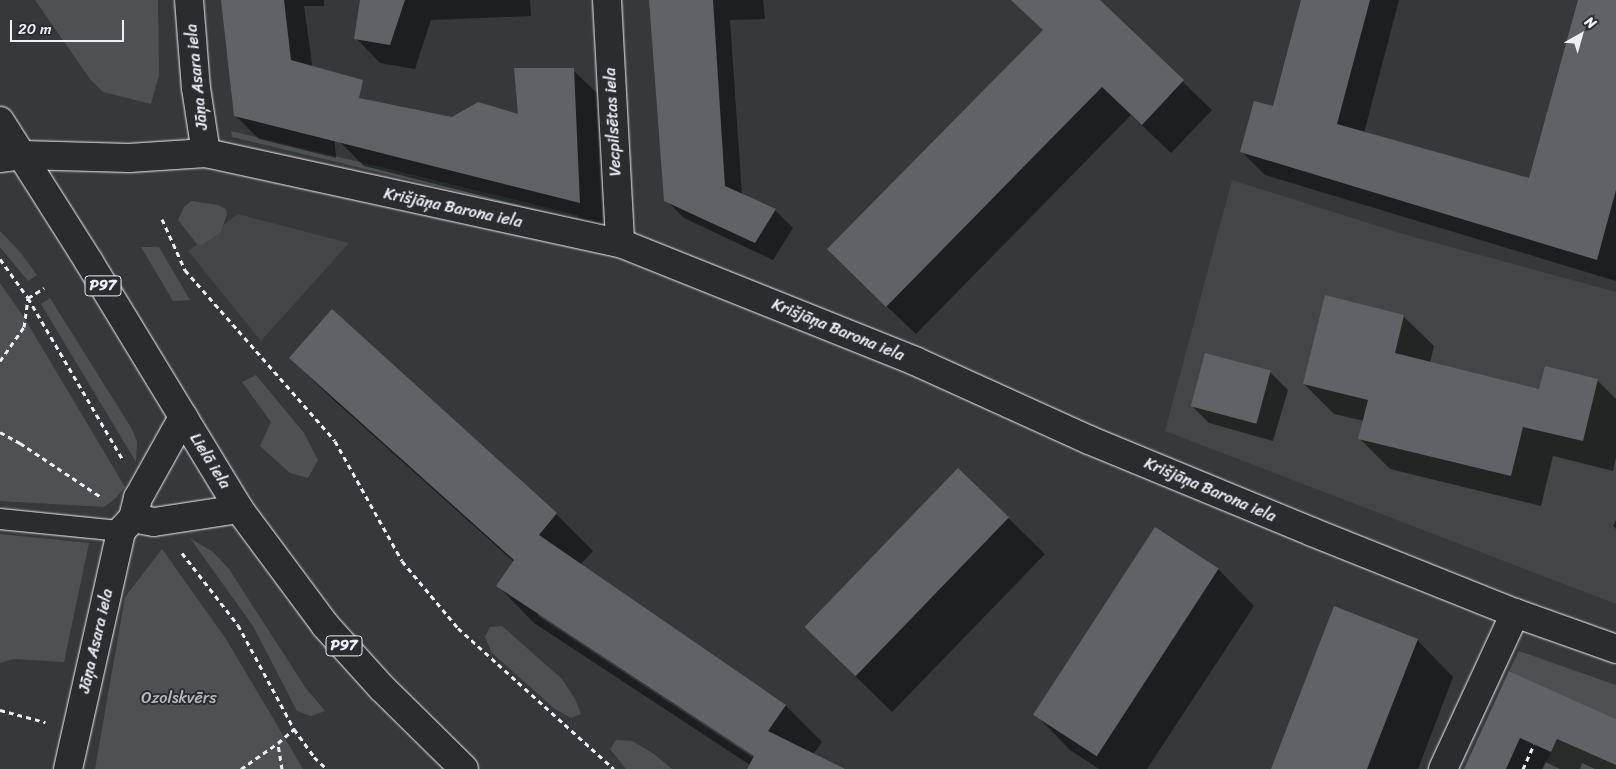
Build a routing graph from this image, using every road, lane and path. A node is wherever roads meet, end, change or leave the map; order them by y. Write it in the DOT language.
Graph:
graph roads {
  1 [pos="189,0"];
  2 [pos="607,0"];
  3 [pos="0,121"];
  4 [pos="206,153"];
  5 [pos="12,156"];
  6 [pos="162,218"];
  7 [pos="620,243"];
  8 [pos="0,259"];
  9 [pos="44,288"];
  10 [pos="28,298"];
  11 [pos="0,361"];
  12 [pos="183,417"];
  13 [pos="0,432"];
  14 [pos="126,466"];
  15 [pos="240,509"];
  16 [pos="0,519"];
  17 [pos="120,526"];
  18 [pos="176,545"];
  19 [pos="1515,613"];
  20 [pos="1616,649"];
  21 [pos="0,710"];
  22 [pos="48,723"];
  23 [pos="294,729"];
  24 [pos="278,743"];
  25 [pos="1534,744"];
  26 [pos="68,769"];
  27 [pos="241,769"];
  28 [pos="282,769"];
  29 [pos="327,769"];
  30 [pos="464,769"];
  31 [pos="614,769"];
  32 [pos="1443,769"];
  33 [pos="1523,769"];
  1 -- 4 [label="street, Jāņa Asara iela"];
  2 -- 7 [label="street, Vecpilsētas iela"];
  3 -- 5 [label="street, Lielā iela / P97"];
  4 -- 5 [label="street, Krišjāņa Barona iela"];
  4 -- 7 [label="street, Krišjāņa Barona iela"];
  5 -- 12 [label="street, Lielā iela / P97"];
  6 -- 31 [label="path"];
  7 -- 19 [label="street, Krišjāņa Barona iela"];
  8 -- 10 [label="path"];
  9 -- 10 [label="path"];
  10 -- 11 [label="path"];
  10 -- 14 [label="path"];
  12 -- 15 [label="street, Lielā iela / P97"];
  12 -- 17 [label="street, Jāņa Asara iela"];
  13 -- 17 [label="path"];
  15 -- 17 [label="street"];
  15 -- 30 [label="street, Lielā iela / P97"];
  16 -- 17 [label="lane"];
  17 -- 26 [label="street, Jāņa Asara iela"];
  18 -- 23 [label="path"];
  19 -- 20 [label="street, Krišjāņa Barona iela"];
  19 -- 32 [label="street"];
  21 -- 22 [label="path"];
  23 -- 24 [label="path"];
  23 -- 29 [label="path"];
  24 -- 27 [label="path"];
  24 -- 28 [label="path"];
  25 -- 33 [label="path"];
}
